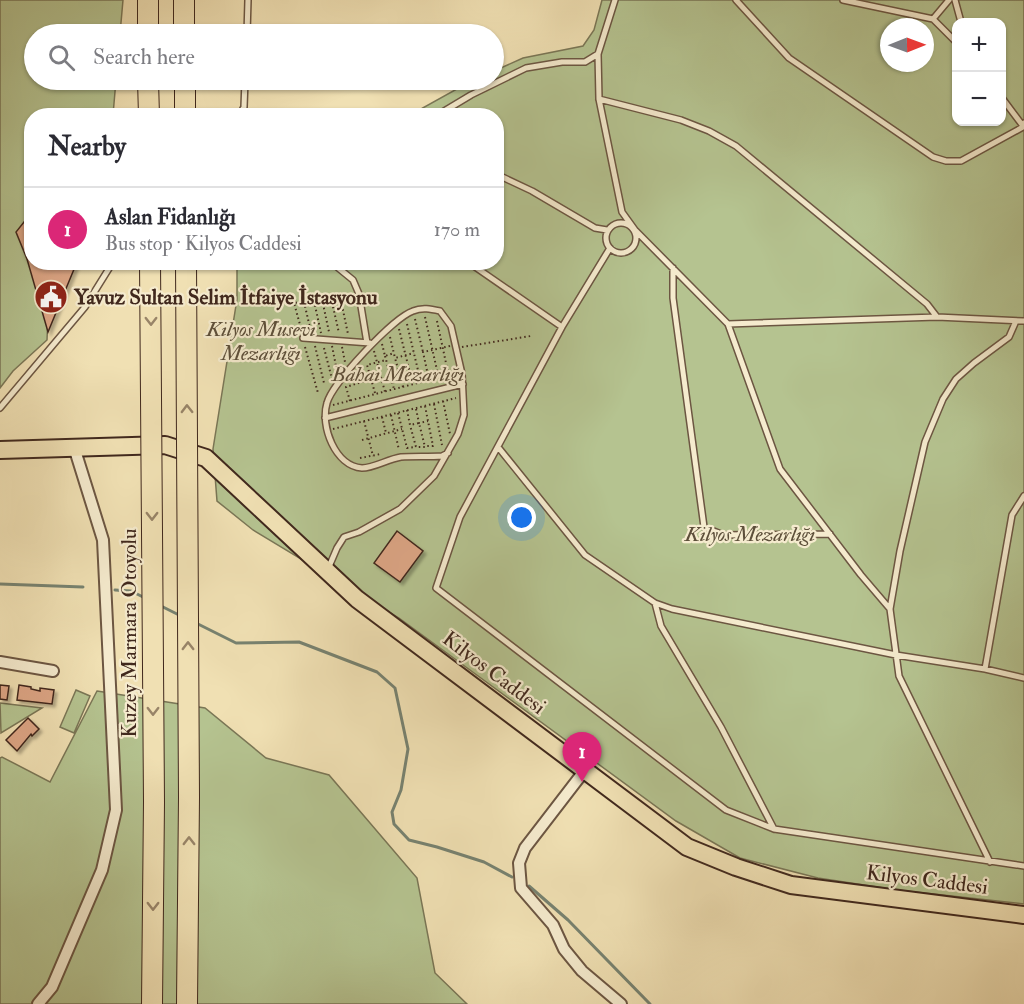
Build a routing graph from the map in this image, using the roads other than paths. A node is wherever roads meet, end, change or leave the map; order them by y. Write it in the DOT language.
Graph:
graph roads {
  1 [pos="148,0"];
  2 [pos="184,0"];
  3 [pos="248,0"];
  4 [pos="615,0"];
  5 [pos="736,0"];
  6 [pos="843,0"];
  7 [pos="949,0"];
  8 [pos="955,0"];
  9 [pos="928,18"];
  10 [pos="934,18"];
  11 [pos="960,18"];
  12 [pos="934,20"];
  13 [pos="148,24"];
  14 [pos="184,24"];
  15 [pos="247,24"];
  16 [pos="952,37"];
  17 [pos="598,54"];
  18 [pos="504,79"];
  19 [pos="148,90"];
  20 [pos="184,90"];
  21 [pos="245,90"];
  22 [pos="481,90"];
  23 [pos="598,99"];
  24 [pos="1006,103"];
  25 [pos="149,108"];
  26 [pos="185,108"];
  27 [pos="243,108"];
  28 [pos="449,108"];
  29 [pos="1024,126"];
  30 [pos="504,178"];
  31 [pos="607,230"];
  32 [pos="635,230"];
  33 [pos="610,248"];
  34 [pos="673,268"];
  35 [pos="108,270"];
  36 [pos="150,270"];
  37 [pos="186,270"];
  38 [pos="341,270"];
  39 [pos="480,270"];
  40 [pos="937,317"];
  41 [pos="1016,321"];
  42 [pos="1024,321"];
  43 [pos="728,324"];
  44 [pos="562,327"];
  45 [pos="303,338"];
  46 [pos="371,343"];
  47 [pos="463,384"];
  48 [pos="0,408"];
  49 [pos="326,418"];
  50 [pos="74,447"];
  51 [pos="498,447"];
  52 [pos="0,450"];
  53 [pos="446,454"];
  54 [pos="428,457"];
  55 [pos="434,476"];
  56 [pos="1024,496"];
  57 [pos="830,534"];
  58 [pos="327,571"];
  59 [pos="655,603"];
  60 [pos="890,609"];
  61 [pos="896,655"];
  62 [pos="0,662"];
  63 [pos="985,669"];
  64 [pos="53,671"];
  65 [pos="1024,678"];
  66 [pos="585,770"];
  67 [pos="774,829"];
  68 [pos="990,862"];
  69 [pos="1024,866"];
  70 [pos="1024,915"];
  71 [pos="38,1004"];
  72 [pos="153,1004"];
  73 [pos="187,1004"];
  74 [pos="621,1004"];
  1 -- 13 [label="highway"];
  2 -- 14 [label="highway"];
  3 -- 15 [label="lane"];
  4 -- 17 [label="lane"];
  5 -- 29 [label="lane"];
  6 -- 9 [label="lane"];
  7 -- 10 [label="lane"];
  8 -- 11 [label="lane"];
  12 -- 16 [label="lane"];
  17 -- 18 [label="lane"];
  17 -- 23 [label="lane"];
  19 -- 25 [label="highway"];
  20 -- 26 [label="highway"];
  21 -- 27 [label="lane"];
  22 -- 28 [label="lane"];
  23 -- 32 [label="lane"];
  23 -- 40 [label="lane"];
  24 -- 29 [label="lane"];
  30 -- 31 [label="lane"];
  31 -- 32 [label="lane"];
  31 -- 33 [label="lane"];
  32 -- 33 [label="lane"];
  32 -- 34 [label="lane"];
  33 -- 44 [label="lane"];
  34 -- 43 [label="lane"];
  34 -- 57 [label="lane"];
  35 -- 48 [label="lane"];
  36 -- 72 [label="highway, Kuzey Marmara Otoyolu, one-way, bridge"];
  73 -- 37 [label="highway, one-way, bridge"];
  38 -- 46 [label="lane"];
  39 -- 44 [label="lane"];
  40 -- 41 [label="lane"];
  40 -- 43 [label="lane"];
  41 -- 42 [label="lane"];
  41 -- 60 [label="lane"];
  43 -- 57 [label="lane"];
  44 -- 51 [label="lane"];
  45 -- 46 [label="lane"];
  46 -- 47 [label="lane"];
  46 -- 49 [label="lane"];
  47 -- 49 [label="lane"];
  47 -- 53 [label="lane"];
  49 -- 54 [label="lane"];
  50 -- 52 [label="main road, Kilyos Caddesi"];
  50 -- 58 [label="main road, Kilyos Caddesi"];
  50 -- 71 [label="street"];
  51 -- 59 [label="lane"];
  51 -- 67 [label="lane"];
  53 -- 54 [label="lane"];
  53 -- 55 [label="lane"];
  54 -- 55 [label="lane"];
  55 -- 58 [label="lane"];
  56 -- 63 [label="lane"];
  57 -- 60 [label="lane"];
  58 -- 66 [label="main road, Kilyos Caddesi"];
  59 -- 61 [label="lane"];
  59 -- 67 [label="lane"];
  60 -- 61 [label="lane"];
  61 -- 63 [label="lane"];
  61 -- 68 [label="lane"];
  62 -- 64 [label="street"];
  63 -- 65 [label="lane"];
  66 -- 70 [label="main road, Kilyos Caddesi"];
  66 -- 74 [label="street"];
  67 -- 68 [label="lane"];
  68 -- 69 [label="lane"];
}
